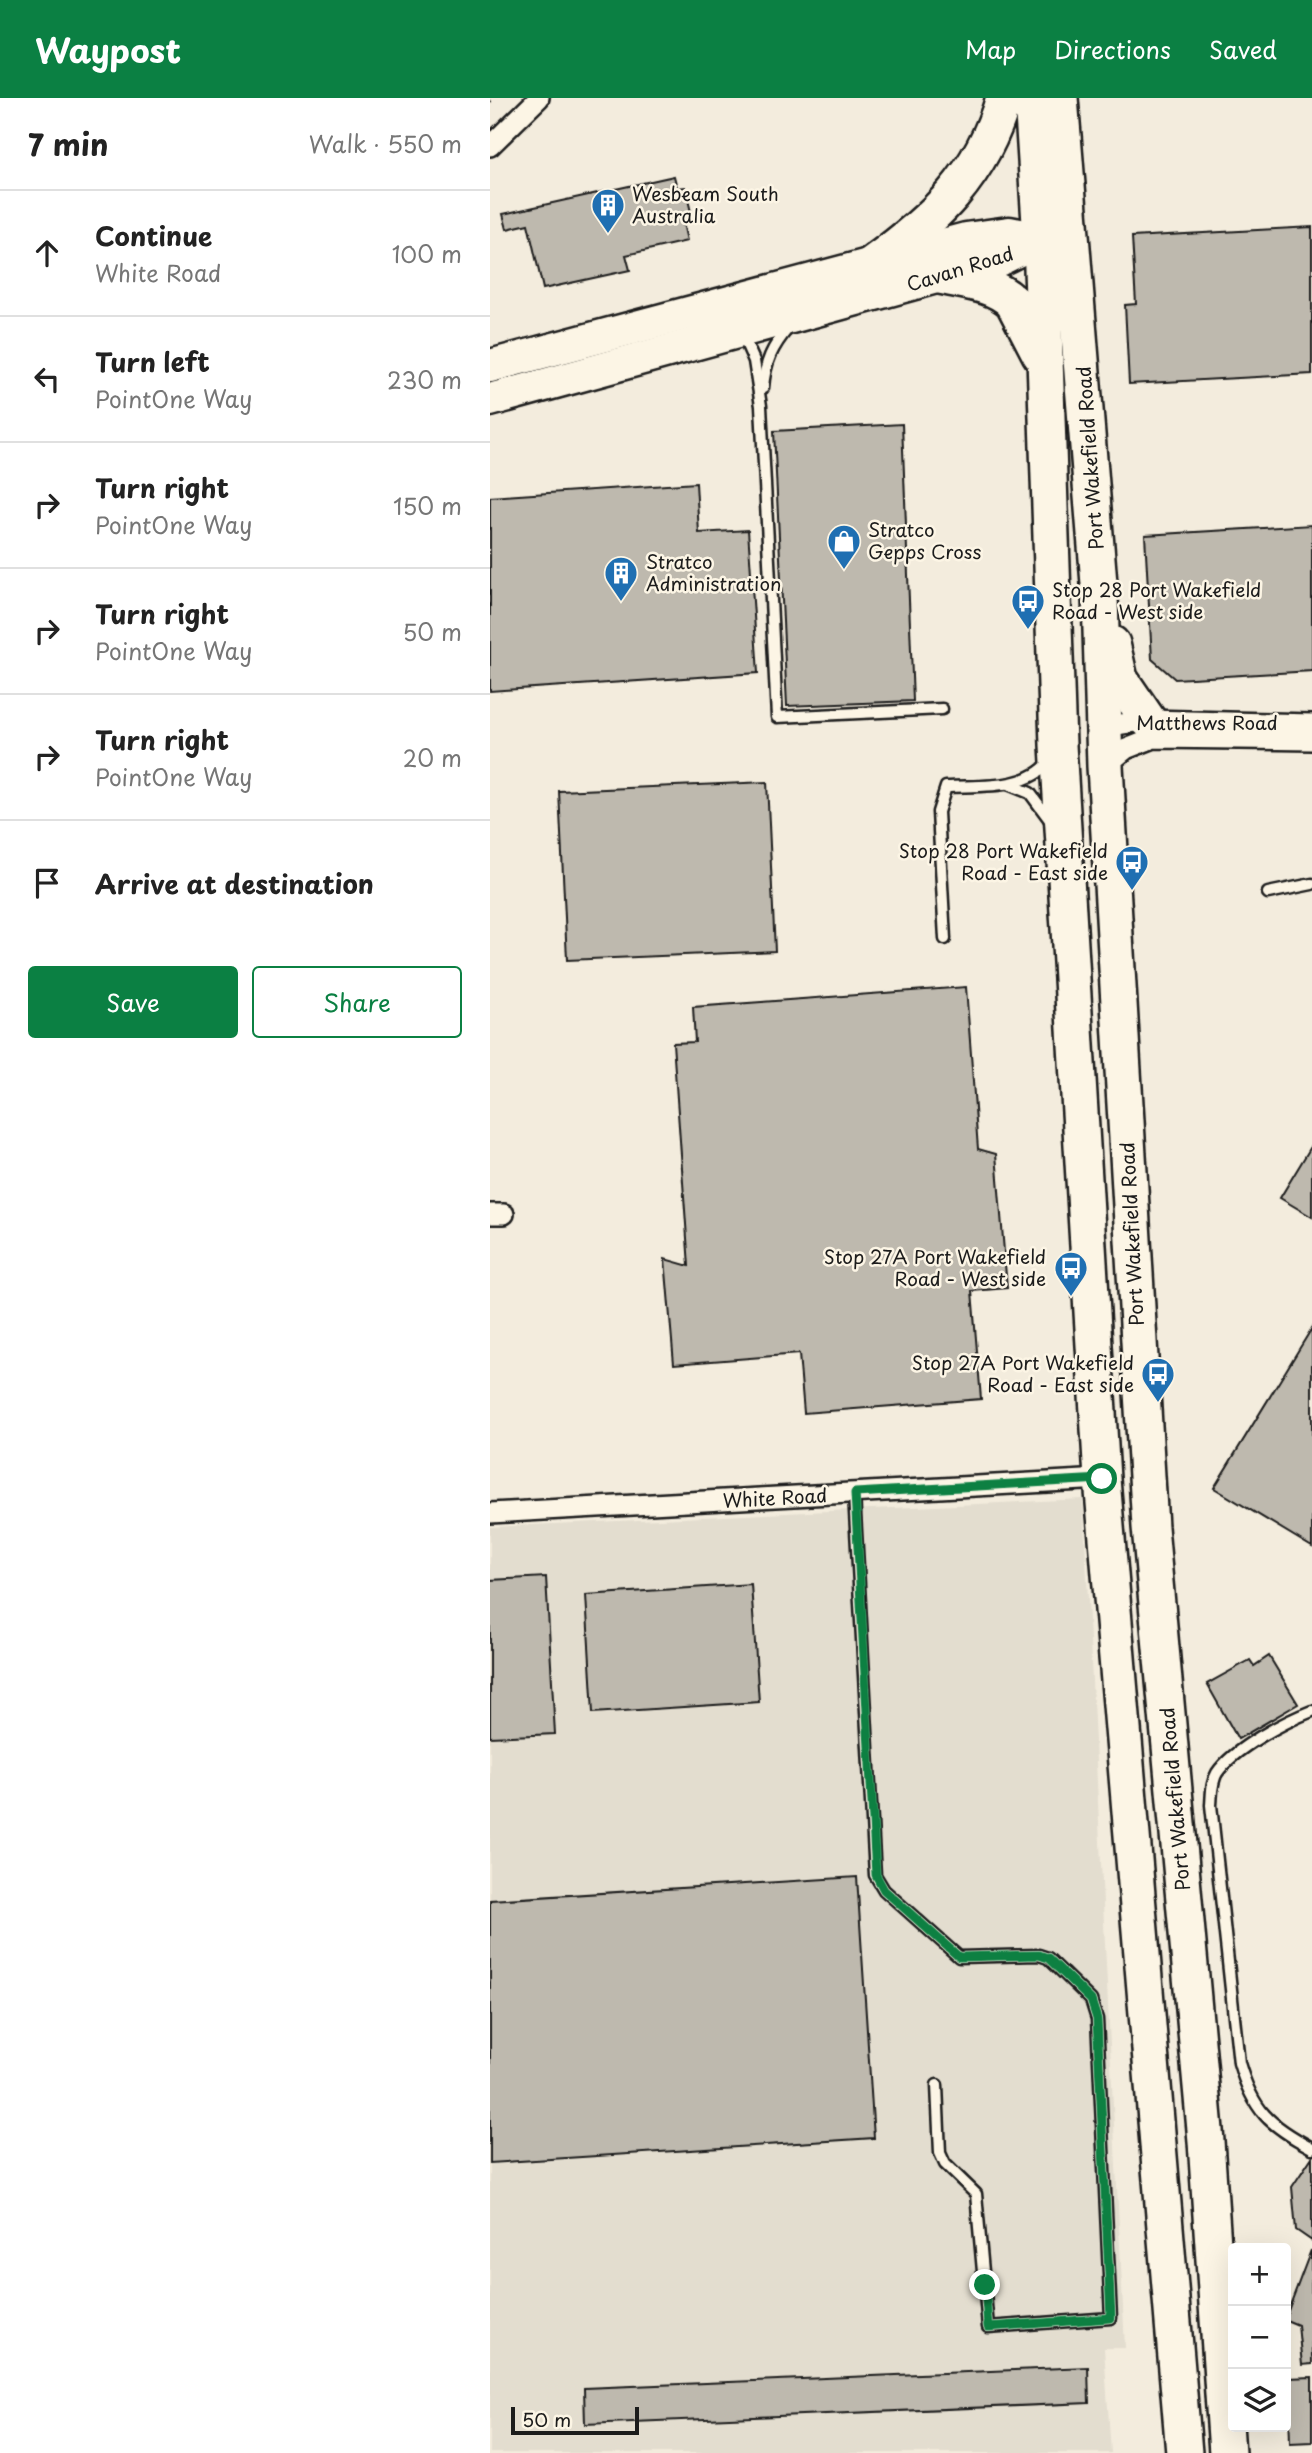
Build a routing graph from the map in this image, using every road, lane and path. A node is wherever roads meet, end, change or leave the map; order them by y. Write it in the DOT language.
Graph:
graph roads {
  1 [pos="494,98"];
  2 [pos="539,98"];
  3 [pos="1004,98"];
  4 [pos="490,102"];
  5 [pos="1051,102"];
  6 [pos="490,146"];
  7 [pos="1041,239"];
  8 [pos="871,265"];
  9 [pos="940,276"];
  10 [pos="800,314"];
  11 [pos="722,336"];
  12 [pos="1043,360"];
  13 [pos="490,366"];
  14 [pos="490,400"];
  15 [pos="761,406"];
  16 [pos="1088,418"];
  17 [pos="1100,596"];
  18 [pos="942,709"];
  19 [pos="1148,720"];
  20 [pos="1312,724"];
  21 [pos="1103,727"];
  22 [pos="1312,740"];
  23 [pos="1058,745"];
  24 [pos="1105,766"];
  25 [pos="1008,784"];
  26 [pos="1066,857"];
  27 [pos="1312,884"];
  28 [pos="1268,893"];
  29 [pos="945,939"];
  30 [pos="1142,1402"];
  31 [pos="1102,1479"];
  32 [pos="855,1493"];
  33 [pos="490,1513"];
  34 [pos="1150,1527"];
  35 [pos="1312,1711"];
  36 [pos="937,2085"];
  37 [pos="1206,2141"];
  38 [pos="1160,2142"];
  39 [pos="1312,2148"];
  40 [pos="1184,2453"];
  41 [pos="1227,2453"];
  1 -- 4 [label="path"];
  2 -- 6 [label="street"];
  3 -- 8 [label="highway"];
  5 -- 7 [label="highway"];
  5 -- 16 [label="highway, Port Wakefield Road"];
  7 -- 8 [label="main road, Cavan Road"];
  7 -- 9 [label="main road, Cavan Road"];
  7 -- 12 [label="highway"];
  7 -- 16 [label="highway"];
  8 -- 13 [label="main road, Cavan Road"];
  9 -- 10 [label="main road, Cavan Road"];
  9 -- 12 [label="highway"];
  10 -- 11 [label="main road, Cavan Road"];
  10 -- 15 [label="lane"];
  11 -- 14 [label="main road, Cavan Road"];
  11 -- 15 [label="lane"];
  12 -- 23 [label="highway"];
  15 -- 18 [label="lane"];
  16 -- 17 [label="highway, Port Wakefield Road"];
  17 -- 19 [label="highway"];
  17 -- 21 [label="highway, Port Wakefield Road"];
  19 -- 20 [label="street, Matthews Road"];
  19 -- 21 [label="street, Matthews Road"];
  21 -- 24 [label="highway, Port Wakefield Road"];
  21 -- 26 [label="highway"];
  22 -- 24 [label="street, Matthews Road"];
  23 -- 25 [label="lane"];
  23 -- 26 [label="highway"];
  24 -- 30 [label="highway, Port Wakefield Road"];
  25 -- 26 [label="lane"];
  25 -- 29 [label="lane"];
  26 -- 31 [label="highway"];
  27 -- 28 [label="lane"];
  30 -- 31 [label="highway"];
  30 -- 34 [label="highway, Port Wakefield Road"];
  31 -- 32 [label="street, White Road"];
  31 -- 34 [label="highway"];
  31 -- 38 [label="highway"];
  32 -- 33 [label="street, White Road"];
  32 -- 36 [label="lane"];
  34 -- 37 [label="highway, Port Wakefield Road"];
  35 -- 39 [label="lane"];
  37 -- 38 [label="highway"];
  37 -- 41 [label="highway, Port Wakefield Road"];
  38 -- 40 [label="highway"];
}
